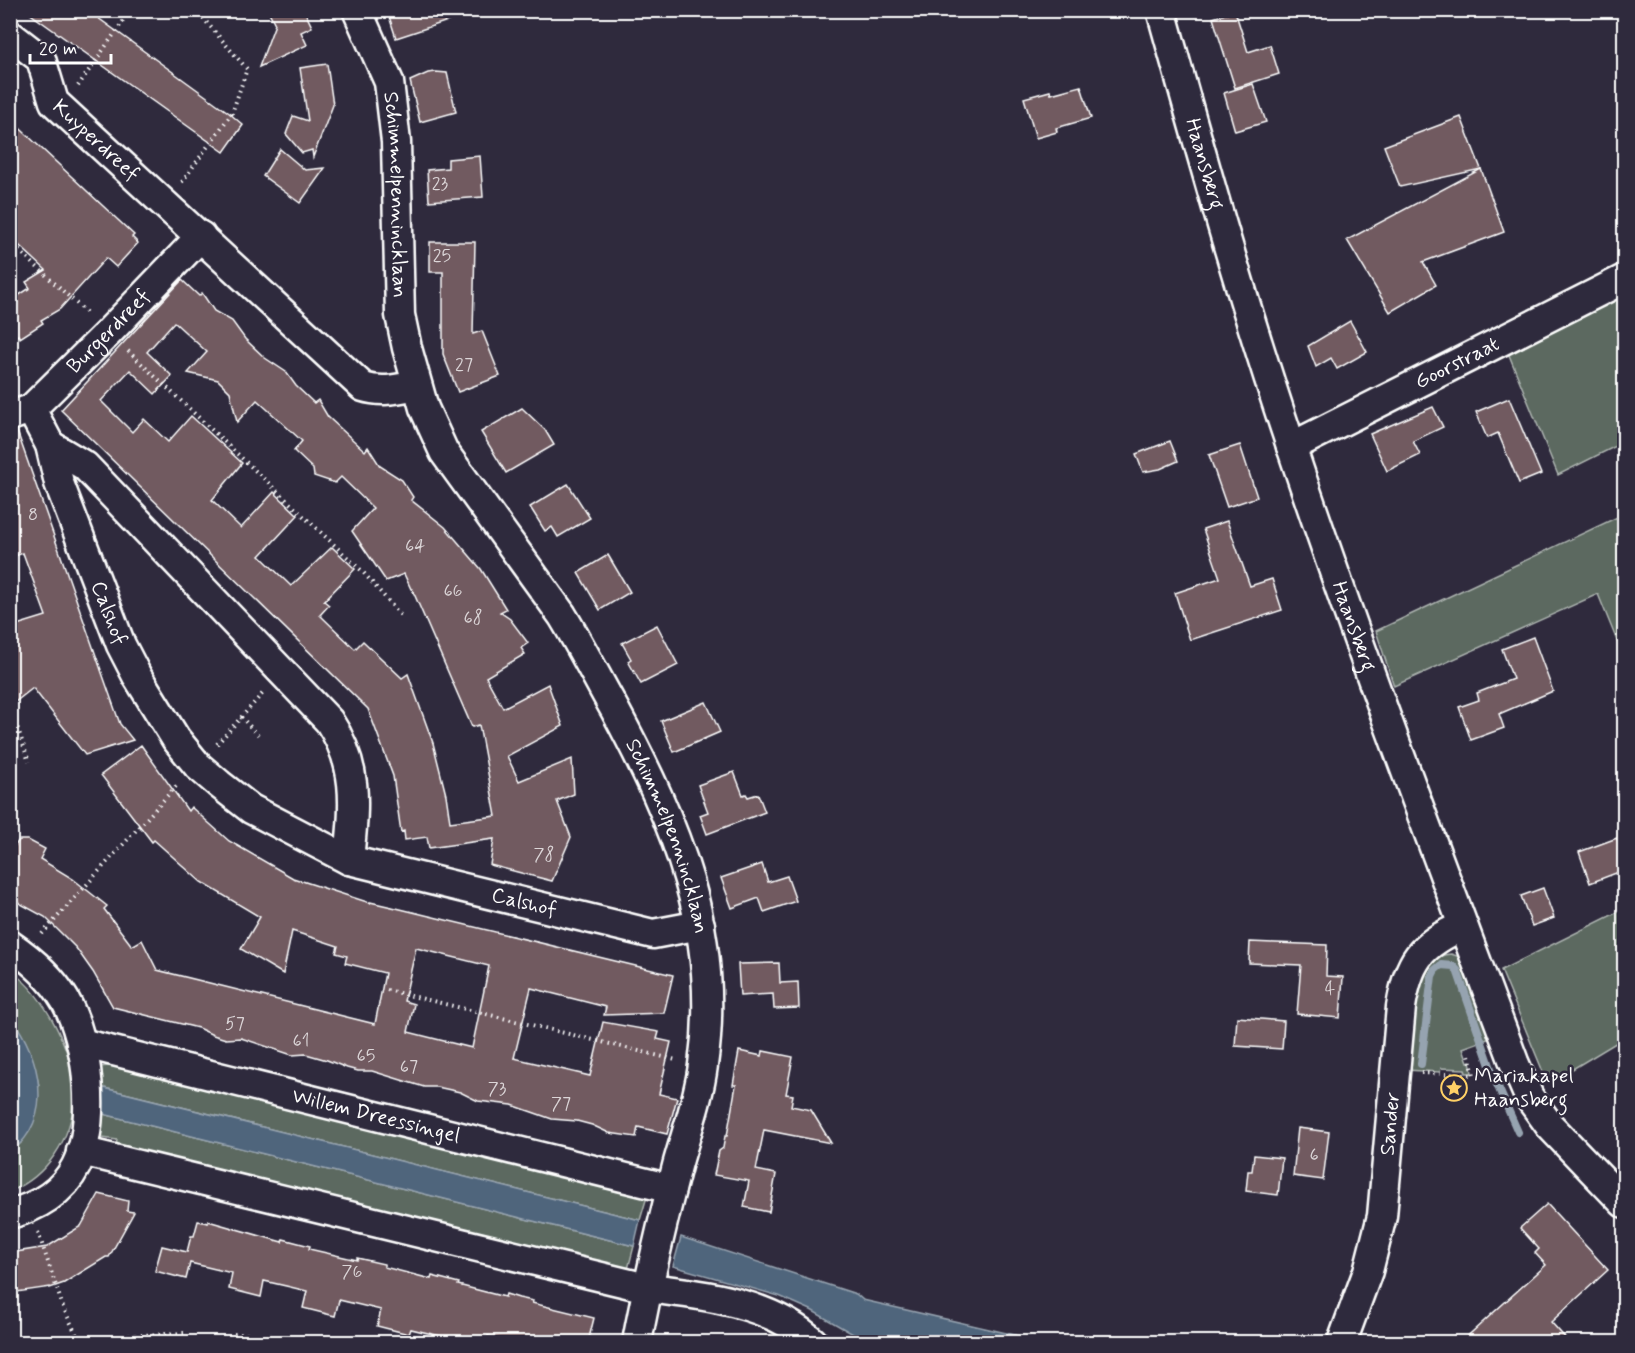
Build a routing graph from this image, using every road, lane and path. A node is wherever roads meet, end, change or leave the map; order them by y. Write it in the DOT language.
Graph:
graph roads {
  1 [pos="131,10"];
  2 [pos="196,10"];
  3 [pos="357,10"];
  4 [pos="1161,10"];
  5 [pos="10,35"];
  6 [pos="61,110"];
  7 [pos="166,204"];
  8 [pos="201,236"];
  9 [pos="10,242"];
  10 [pos="1624,279"];
  11 [pos="108,333"];
  12 [pos="416,385"];
  13 [pos="21,413"];
  14 [pos="50,445"];
  15 [pos="1291,447"];
  16 [pos="403,618"];
  17 [pos="282,671"];
  18 [pos="10,705"];
  19 [pos="241,717"];
  20 [pos="258,735"];
  21 [pos="29,762"];
  22 [pos="198,766"];
  23 [pos="350,860"];
  24 [pos="700,925"];
  25 [pos="1463,926"];
  26 [pos="17,950"];
  27 [pos="387,990"];
  28 [pos="81,1043"];
  29 [pos="1468,1051"];
  30 [pos="703,1067"];
  31 [pos="1396,1072"];
  32 [pos="81,1151"];
  33 [pos="671,1189"];
  34 [pos="1624,1203"];
  35 [pos="20,1211"];
  36 [pos="647,1288"];
  37 [pos="184,1333"];
  38 [pos="234,1334"];
  39 [pos="81,1342"];
  40 [pos="326,1342"];
  41 [pos="637,1342"];
  42 [pos="813,1342"];
  43 [pos="1342,1342"];
  1 -- 6 [label="path"];
  2 -- 7 [label="path"];
  3 -- 12 [label="street, Schimmelpennincklaan"];
  4 -- 15 [label="street, Haansberg"];
  5 -- 6 [label="street, Kuyperdreef"];
  6 -- 7 [label="street, Kuyperdreef"];
  7 -- 8 [label="street, Kuyperdreef"];
  8 -- 11 [label="street, Burgerdreef"];
  8 -- 12 [label="street"];
  9 -- 11 [label="path"];
  10 -- 15 [label="street, Goorstraat"];
  11 -- 13 [label="street, Burgerdreef"];
  11 -- 16 [label="path"];
  12 -- 24 [label="street, Schimmelpennincklaan"];
  13 -- 14 [label="street, Calshof"];
  14 -- 17 [label="street"];
  14 -- 22 [label="street, Calshof"];
  15 -- 25 [label="street, Haansberg"];
  17 -- 19 [label="path"];
  17 -- 23 [label="street"];
  18 -- 21 [label="path"];
  19 -- 20 [label="path"];
  19 -- 22 [label="path"];
  22 -- 23 [label="street, Calshof"];
  22 -- 26 [label="path"];
  23 -- 24 [label="street, Calshof"];
  24 -- 30 [label="street, Schimmelpennincklaan"];
  25 -- 31 [label="street, Sander"];
  25 -- 34 [label="street, Haansberg"];
  26 -- 28 [label="street"];
  27 -- 30 [label="path"];
  28 -- 32 [label="street"];
  28 -- 33 [label="street, Willem Dreessingel"];
  29 -- 31 [label="path"];
  30 -- 33 [label="street, Schimmelpennincklaan"];
  31 -- 43 [label="street, Sander"];
  32 -- 35 [label="street"];
  32 -- 36 [label="street"];
  33 -- 36 [label="street, Schimmelpennincklaan"];
  35 -- 39 [label="path"];
  36 -- 41 [label="street, Schimmelpennincklaan"];
  36 -- 42 [label="street"];
  37 -- 39 [label="path"];
  38 -- 40 [label="path"];
}
